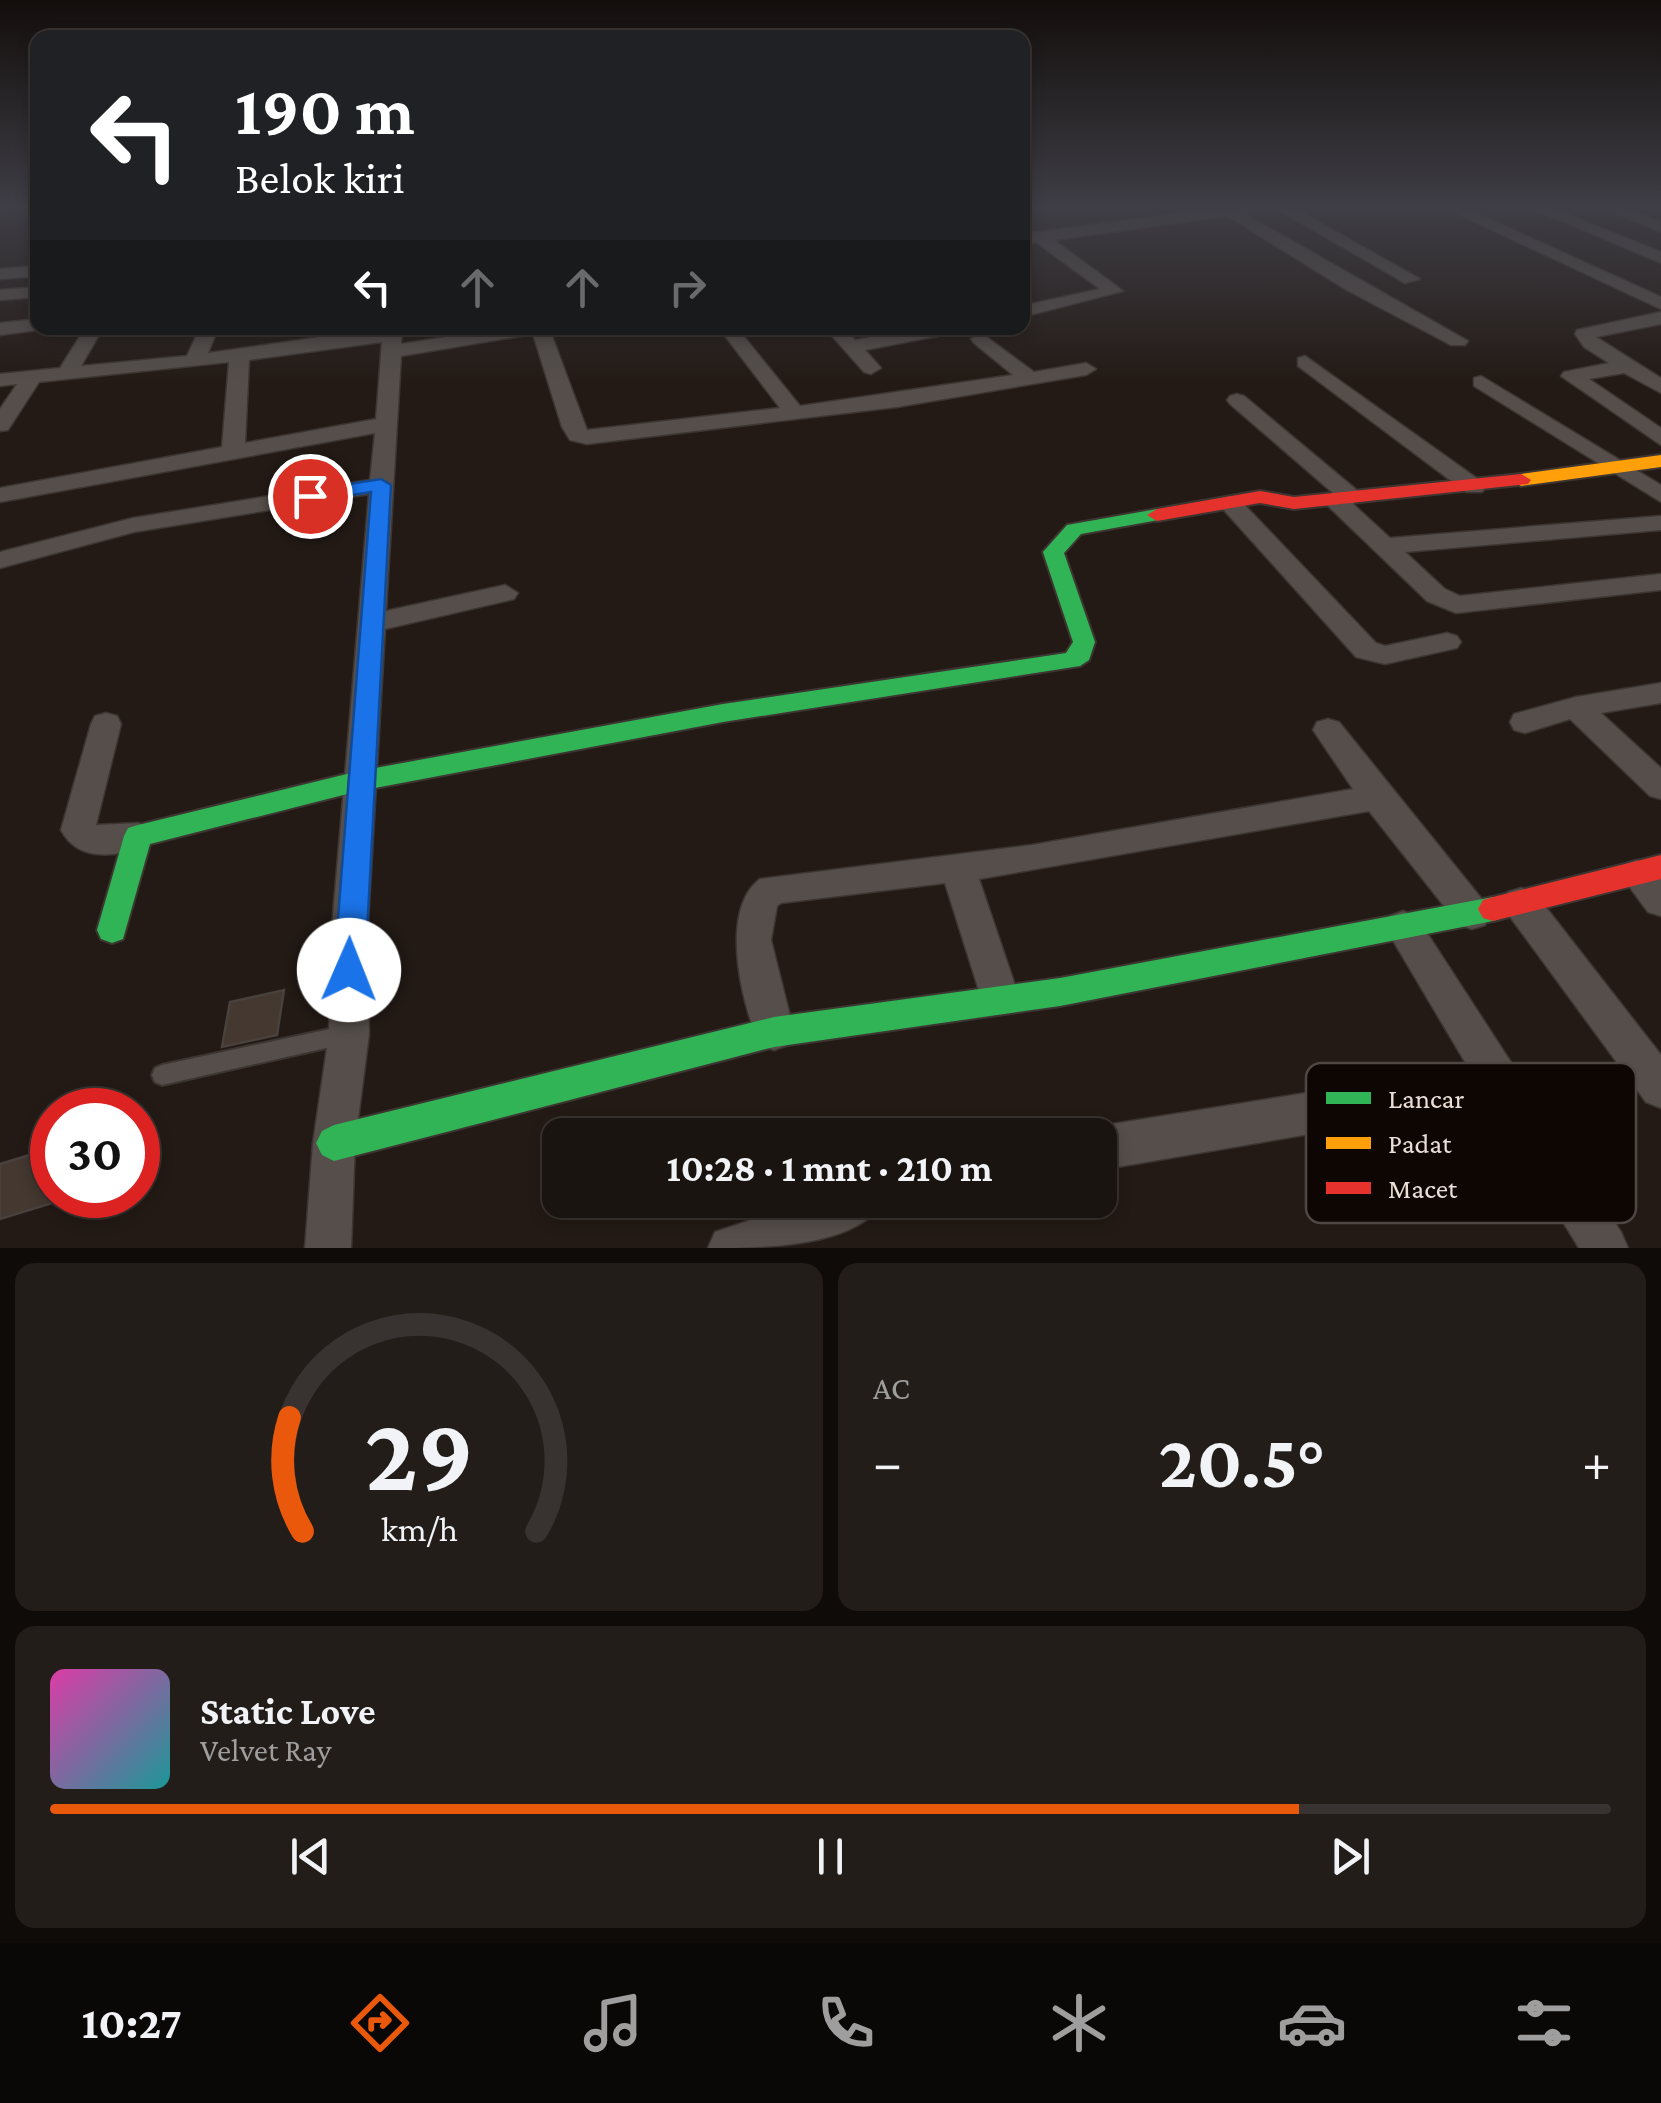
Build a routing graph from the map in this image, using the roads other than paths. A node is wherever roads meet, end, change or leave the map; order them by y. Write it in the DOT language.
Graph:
graph roads {
  1 [pos="1074,266"];
  2 [pos="1320,266"];
  3 [pos="1389,266"];
  4 [pos="1595,266"];
  5 [pos="1596,266"];
  6 [pos="30,272"];
  7 [pos="0,274"];
  8 [pos="1411,278"];
  9 [pos="1653,292"];
  10 [pos="30,293"];
  11 [pos="0,295"];
  12 [pos="1030,310"];
  13 [pos="1661,318"];
  14 [pos="1628,324"];
  15 [pos="30,326"];
  16 [pos="0,329"];
  17 [pos="90,335"];
  18 [pos="206,335"];
  19 [pos="436,335"];
  20 [pos="541,335"];
  21 [pos="733,335"];
  22 [pos="841,335"];
  23 [pos="911,335"];
  24 [pos="392,338"];
  25 [pos="980,339"];
  26 [pos="1458,341"];
  27 [pos="1661,344"];
  28 [pos="852,346"];
  29 [pos="239,355"];
  30 [pos="194,361"];
  31 [pos="1305,362"];
  32 [pos="1627,366"];
  33 [pos="871,368"];
  34 [pos="1086,369"];
  35 [pos="68,372"];
  36 [pos="34,376"];
  37 [pos="1030,378"];
  38 [pos="0,380"];
  39 [pos="1482,382"];
  40 [pos="1661,386"];
  41 [pos="1237,400"];
  42 [pos="795,414"];
  43 [pos="386,424"];
  44 [pos="0,425"];
  45 [pos="1661,438"];
  46 [pos="233,451"];
  47 [pos="1661,461"];
  48 [pos="1618,469"];
  49 [pos="381,485"];
  50 [pos="1474,487"];
  51 [pos="0,495"];
  52 [pos="1661,496"];
  53 [pos="1343,499"];
  54 [pos="1230,503"];
  55 [pos="1661,523"];
  56 [pos="1385,546"];
  57 [pos="0,560"];
  58 [pos="1661,582"];
  59 [pos="504,593"];
  60 [pos="371,622"];
  61 [pos="1447,642"];
  62 [pos="1661,692"];
  63 [pos="1576,707"];
  64 [pos="1526,722"];
  65 [pos="106,724"];
  66 [pos="1328,730"];
  67 [pos="359,780"];
  68 [pos="1661,788"];
  69 [pos="1377,798"];
  70 [pos="138,836"];
  71 [pos="958,867"];
  72 [pos="1649,870"];
  73 [pos="1661,901"];
  74 [pos="1520,903"];
  75 [pos="1472,914"];
  76 [pos="1403,926"];
  77 [pos="112,930"];
  78 [pos="1000,998"];
  79 [pos="774,1032"];
  80 [pos="349,1034"];
  81 [pos="1489,1063"];
  82 [pos="162,1075"];
  83 [pos="1661,1088"];
  84 [pos="1306,1114"];
  85 [pos="334,1143"];
  86 [pos="1117,1145"];
  87 [pos="827,1218"];
  88 [pos="1589,1223"];
  89 [pos="328,1248"];
  90 [pos="731,1248"];
  91 [pos="1605,1248"];
  1 -- 12 [label="street"];
  2 -- 26 [label="street"];
  3 -- 8 [label="street"];
  4 -- 9 [label="street"];
  5 -- 9 [label="street"];
  6 -- 7 [label="street"];
  10 -- 11 [label="street"];
  13 -- 14 [label="street"];
  14 -- 27 [label="street"];
  14 -- 32 [label="street"];
  15 -- 16 [label="street"];
  17 -- 35 [label="street"];
  18 -- 30 [label="street"];
  19 -- 24 [label="street"];
  20 -- 42 [label="street"];
  21 -- 42 [label="street"];
  22 -- 28 [label="street"];
  23 -- 28 [label="street"];
  24 -- 29 [label="street"];
  24 -- 43 [label="street"];
  25 -- 37 [label="street"];
  28 -- 33 [label="street"];
  29 -- 30 [label="street"];
  29 -- 46 [label="street"];
  30 -- 35 [label="street"];
  31 -- 50 [label="street"];
  32 -- 40 [label="street"];
  32 -- 45 [label="street"];
  34 -- 37 [label="street"];
  35 -- 36 [label="street"];
  36 -- 38 [label="street"];
  36 -- 44 [label="street"];
  37 -- 42 [label="street"];
  39 -- 48 [label="street"];
  41 -- 53 [label="street"];
  43 -- 46 [label="street"];
  43 -- 49 [label="street"];
  46 -- 51 [label="street"];
  47 -- 48 [label="street"];
  48 -- 50 [label="street"];
  48 -- 52 [label="street"];
  49 -- 57 [label="street"];
  49 -- 60 [label="street"];
  50 -- 53 [label="street"];
  53 -- 54 [label="street"];
  53 -- 56 [label="street"];
  54 -- 61 [label="street"];
  54 -- 67 [label="street"];
  55 -- 56 [label="street"];
  56 -- 58 [label="street"];
  59 -- 60 [label="street"];
  60 -- 67 [label="street"];
  62 -- 63 [label="street"];
  63 -- 64 [label="street"];
  63 -- 68 [label="street"];
  65 -- 70 [label="street"];
  66 -- 69 [label="street"];
  67 -- 70 [label="street"];
  67 -- 80 [label="street"];
  69 -- 71 [label="street"];
  69 -- 75 [label="street"];
  70 -- 77 [label="street"];
  71 -- 78 [label="street"];
  71 -- 79 [label="street"];
  72 -- 73 [label="street"];
  72 -- 74 [label="street"];
  74 -- 75 [label="street"];
  74 -- 83 [label="street"];
  75 -- 76 [label="street"];
  76 -- 78 [label="street"];
  76 -- 81 [label="street"];
  78 -- 79 [label="street"];
  79 -- 85 [label="street"];
  80 -- 82 [label="lane"];
  80 -- 85 [label="street"];
  84 -- 86 [label="street"];
  85 -- 89 [label="street"];
  87 -- 90 [label="street"];
  88 -- 91 [label="street"];
}
